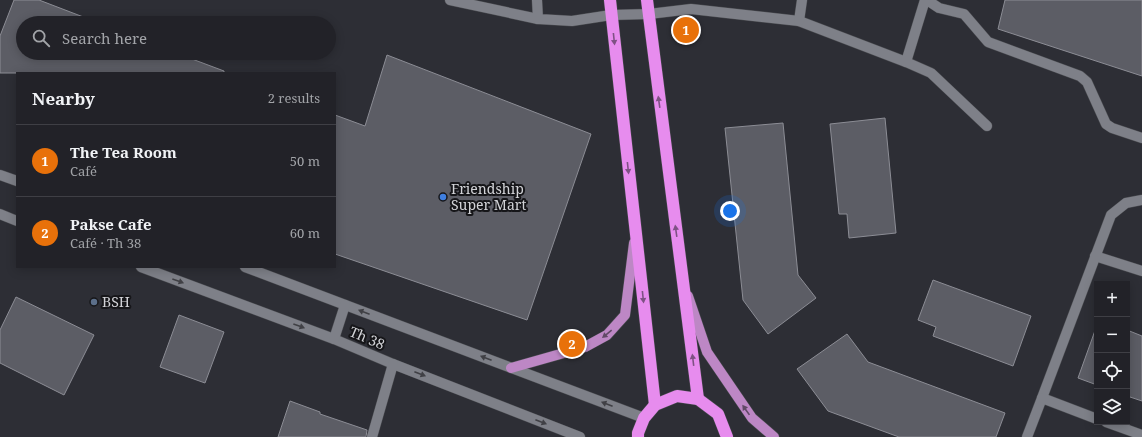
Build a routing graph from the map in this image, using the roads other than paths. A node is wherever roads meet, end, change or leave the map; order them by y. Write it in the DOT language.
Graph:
graph roads {
  1 [pos="450,0"];
  2 [pos="537,0"];
  3 [pos="610,0"];
  4 [pos="647,0"];
  5 [pos="802,0"];
  6 [pos="926,0"];
  7 [pos="649,14"];
  8 [pos="611,15"];
  9 [pos="538,19"];
  10 [pos="799,21"];
  11 [pos="906,62"];
  12 [pos="987,126"];
  13 [pos="1142,138"];
  14 [pos="0,175"];
  15 [pos="16,181"];
  16 [pos="1142,200"];
  17 [pos="0,214"];
  18 [pos="16,221"];
  19 [pos="636,233"];
  20 [pos="1095,256"];
  21 [pos="144,268"];
  22 [pos="248,268"];
  23 [pos="1142,271"];
  24 [pos="683,279"];
  25 [pos="345,305"];
  26 [pos="334,339"];
  27 [pos="393,364"];
  28 [pos="511,368"];
  29 [pos="1042,398"];
  30 [pos="698,399"];
  31 [pos="655,405"];
  32 [pos="644,418"];
  33 [pos="1094,418"];
  34 [pos="1114,425"];
  35 [pos="1142,435"];
  36 [pos="372,437"];
  37 [pos="580,437"];
  38 [pos="638,437"];
  39 [pos="728,437"];
  40 [pos="774,437"];
  41 [pos="1027,437"];
  1 -- 9 [label="street"];
  2 -- 9 [label="street"];
  3 -- 8 [label="highway"];
  4 -- 7 [label="highway"];
  5 -- 10 [label="street"];
  6 -- 11 [label="street"];
  6 -- 13 [label="street"];
  7 -- 8 [label="street"];
  7 -- 10 [label="street"];
  24 -- 7 [label="highway, one-way"];
  8 -- 9 [label="street"];
  8 -- 19 [label="highway, one-way"];
  10 -- 11 [label="street"];
  11 -- 12 [label="street"];
  14 -- 15 [label="street"];
  16 -- 20 [label="street"];
  17 -- 18 [label="street"];
  19 -- 28 [label="main road, one-way"];
  19 -- 31 [label="highway, one-way"];
  20 -- 23 [label="street"];
  20 -- 29 [label="street"];
  21 -- 26 [label="street, Th 38, one-way"];
  22 -- 25 [label="street, Th 38"];
  30 -- 24 [label="highway, one-way"];
  40 -- 24 [label="main road, one-way"];
  25 -- 26 [label="street"];
  28 -- 25 [label="street, Th 38, one-way"];
  26 -- 27 [label="street, Th 38"];
  27 -- 36 [label="street"];
  27 -- 37 [label="street, Th 38, one-way"];
  32 -- 28 [label="street, Th 38, one-way"];
  29 -- 33 [label="street"];
  29 -- 41 [label="street"];
  30 -- 31 [label="highway"];
  30 -- 39 [label="highway"];
  31 -- 32 [label="highway"];
  32 -- 38 [label="highway"];
  34 -- 35 [label="street"];
}
